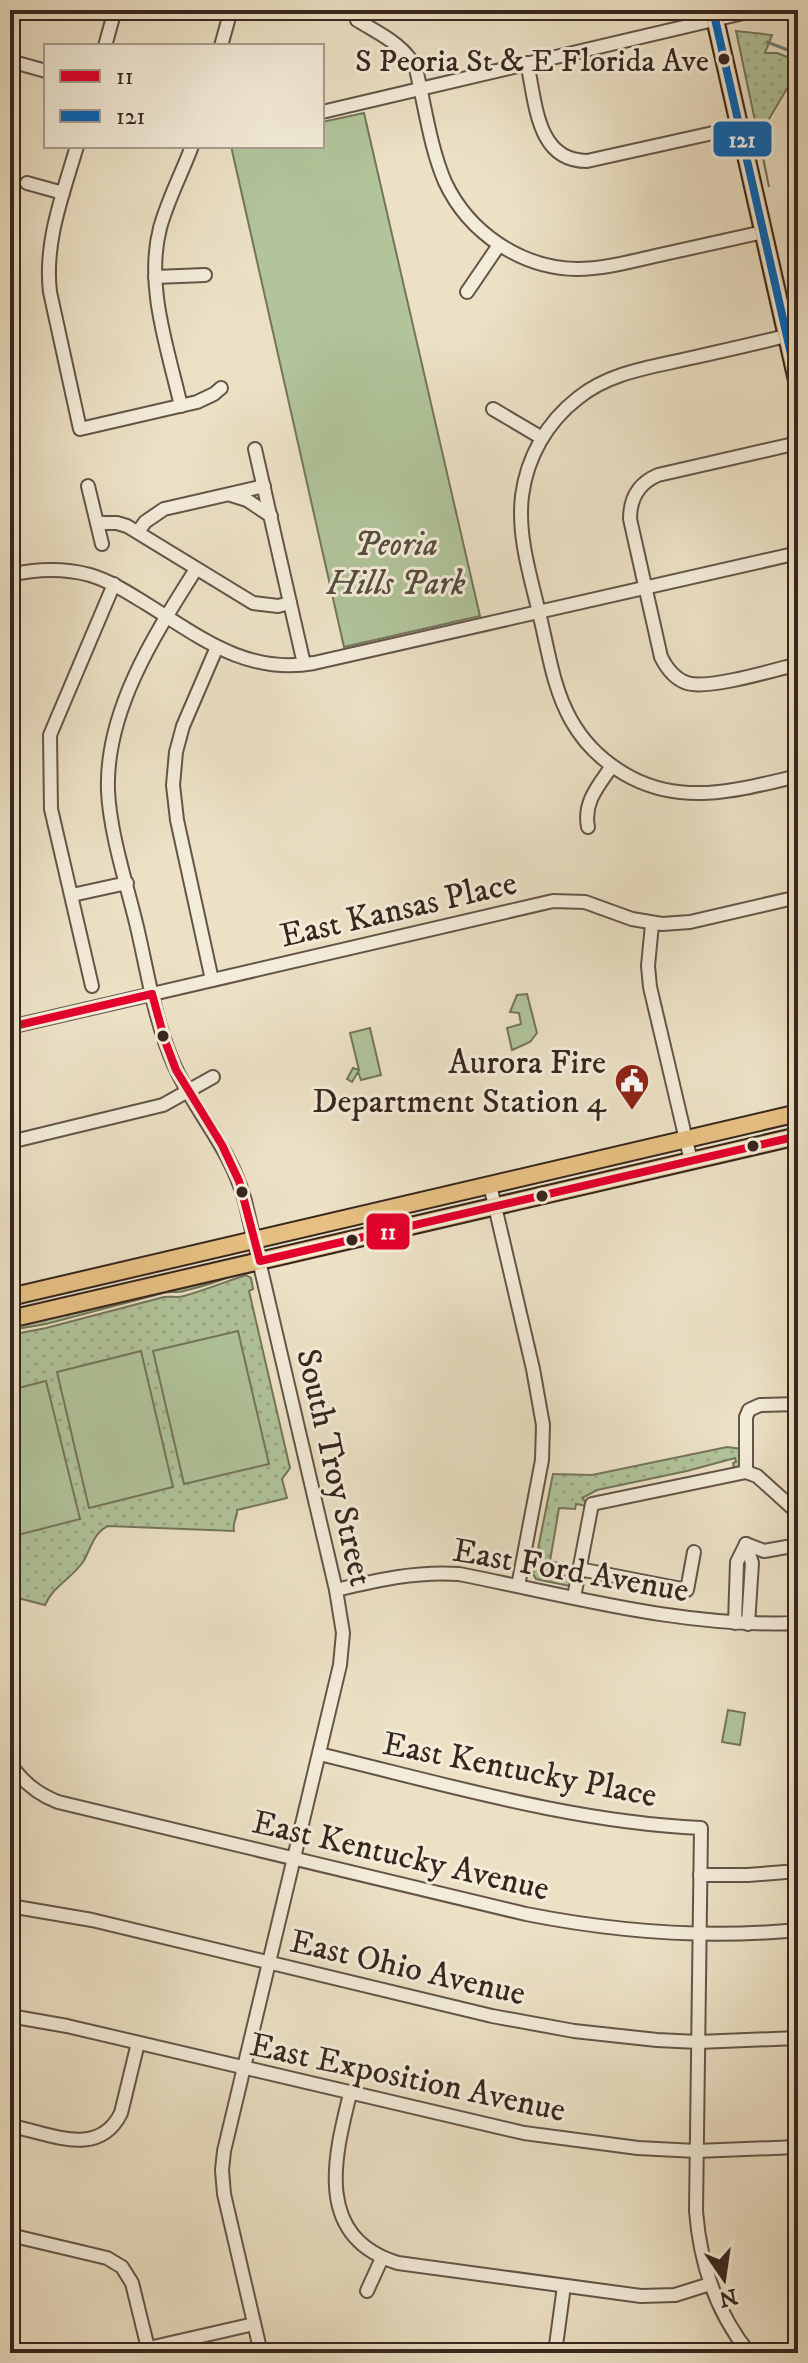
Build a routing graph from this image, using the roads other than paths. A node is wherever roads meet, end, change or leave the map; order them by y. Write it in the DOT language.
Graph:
graph roads {
  1 [pos="115,10"];
  2 [pos="231,10"];
  3 [pos="756,10"];
  4 [pos="714,15"];
  5 [pos="357,20"];
  6 [pos="106,44"];
  7 [pos="222,44"];
  8 [pos="10,61"];
  9 [pos="527,63"];
  10 [pos="44,70"];
  11 [pos="421,88"];
  12 [pos="324,112"];
  13 [pos="740,127"];
  14 [pos="76,148"];
  15 [pos="191,148"];
  16 [pos="27,183"];
  17 [pos="63,193"];
  18 [pos="763,232"];
  19 [pos="499,245"];
  20 [pos="205,275"];
  21 [pos="155,277"];
  22 [pos="467,292"];
  23 [pos="792,335"];
  24 [pos="798,385"];
  25 [pos="221,388"];
  26 [pos="181,406"];
  27 [pos="493,409"];
  28 [pos="542,438"];
  29 [pos="798,443"];
  30 [pos="255,449"];
  31 [pos="88,486"];
  32 [pos="264,486"];
  33 [pos="228,494"];
  34 [pos="271,516"];
  35 [pos="97,523"];
  36 [pos="138,532"];
  37 [pos="102,544"];
  38 [pos="798,553"];
  39 [pos="196,569"];
  40 [pos="10,575"];
  41 [pos="114,584"];
  42 [pos="645,587"];
  43 [pos="290,603"];
  44 [pos="539,611"];
  45 [pos="166,616"];
  46 [pos="217,647"];
  47 [pos="304,664"];
  48 [pos="798,664"];
  49 [pos="612,766"];
  50 [pos="798,776"];
  51 [pos="588,827"];
  52 [pos="127,883"];
  53 [pos="72,895"];
  54 [pos="798,897"];
  55 [pos="652,924"];
  56 [pos="212,980"];
  57 [pos="92,986"];
  58 [pos="152,994"];
  59 [pos="10,1027"];
  60 [pos="213,1077"];
  61 [pos="188,1092"];
  62 [pos="798,1113"];
  63 [pos="798,1136"];
  64 [pos="686,1139"];
  65 [pos="10,1142"];
  66 [pos="691,1161"];
  67 [pos="490,1185"];
  68 [pos="496,1206"];
  69 [pos="255,1239"];
  70 [pos="260,1261"];
  71 [pos="10,1297"];
  72 [pos="10,1319"];
  73 [pos="798,1404"];
  74 [pos="746,1472"];
  75 [pos="798,1513"];
  76 [pos="798,1545"];
  77 [pos="694,1552"];
  78 [pos="798,1554"];
  79 [pos="579,1569"];
  80 [pos="518,1586"];
  81 [pos="336,1590"];
  82 [pos="574,1597"];
  83 [pos="742,1623"];
  84 [pos="798,1623"];
  85 [pos="319,1754"];
  86 [pos="10,1764"];
  87 [pos="294,1858"];
  88 [pos="798,1871"];
  89 [pos="700,1875"];
  90 [pos="10,1906"];
  91 [pos="798,1930"];
  92 [pos="700,1935"];
  93 [pos="269,1962"];
  94 [pos="10,2016"];
  95 [pos="798,2038"];
  96 [pos="698,2042"];
  97 [pos="138,2043"];
  98 [pos="244,2068"];
  99 [pos="350,2094"];
  100 [pos="10,2126"];
  101 [pos="798,2147"];
  102 [pos="696,2151"];
  103 [pos="10,2235"];
  104 [pos="382,2258"];
  105 [pos="710,2284"];
  106 [pos="564,2286"];
  107 [pos="367,2291"];
  108 [pos="254,2324"];
  109 [pos="148,2348"];
  110 [pos="10,2350"];
  111 [pos="29,2353"];
  112 [pos="127,2353"];
  113 [pos="261,2353"];
  114 [pos="555,2353"];
  115 [pos="749,2353"];
  1 -- 6 [label="street"];
  2 -- 7 [label="street"];
  3 -- 4 [label="street"];
  4 -- 9 [label="street"];
  4 -- 13 [label="main road"];
  5 -- 11 [label="street"];
  8 -- 10 [label="street"];
  9 -- 11 [label="street"];
  9 -- 13 [label="street"];
  11 -- 12 [label="street"];
  11 -- 19 [label="street"];
  13 -- 18 [label="main road"];
  14 -- 17 [label="street"];
  15 -- 21 [label="street"];
  16 -- 17 [label="street"];
  17 -- 26 [label="street"];
  18 -- 19 [label="street"];
  18 -- 23 [label="main road"];
  19 -- 22 [label="street"];
  20 -- 21 [label="street"];
  21 -- 26 [label="street"];
  23 -- 24 [label="main road"];
  23 -- 28 [label="street"];
  25 -- 26 [label="street"];
  27 -- 28 [label="street"];
  28 -- 44 [label="street"];
  29 -- 42 [label="street"];
  30 -- 32 [label="street"];
  31 -- 35 [label="street"];
  32 -- 33 [label="street"];
  32 -- 34 [label="street"];
  33 -- 34 [label="street"];
  33 -- 36 [label="street"];
  34 -- 43 [label="street"];
  35 -- 36 [label="street"];
  35 -- 37 [label="street"];
  36 -- 39 [label="street"];
  38 -- 42 [label="street"];
  39 -- 43 [label="street"];
  39 -- 45 [label="street, South Troy Street"];
  40 -- 41 [label="street"];
  41 -- 45 [label="street"];
  41 -- 53 [label="street"];
  42 -- 44 [label="street"];
  42 -- 48 [label="street"];
  43 -- 47 [label="street"];
  44 -- 47 [label="street"];
  44 -- 49 [label="street"];
  45 -- 46 [label="street"];
  45 -- 52 [label="street, South Troy Street"];
  46 -- 47 [label="street"];
  46 -- 56 [label="street"];
  49 -- 50 [label="street"];
  49 -- 51 [label="street"];
  52 -- 53 [label="street"];
  52 -- 58 [label="street, South Troy Street"];
  53 -- 57 [label="street"];
  54 -- 55 [label="street, East Kansas Place"];
  55 -- 56 [label="street, East Kansas Place"];
  55 -- 64 [label="street"];
  56 -- 58 [label="street, East Kansas Place"];
  58 -- 59 [label="street, East Kansas Place"];
  58 -- 61 [label="street, South Troy Street"];
  60 -- 61 [label="street"];
  61 -- 65 [label="street"];
  61 -- 69 [label="street, South Troy Street"];
  62 -- 64 [label="main road"];
  63 -- 66 [label="main road"];
  64 -- 66 [label="street"];
  64 -- 67 [label="main road"];
  66 -- 68 [label="main road"];
  67 -- 68 [label="street"];
  67 -- 69 [label="main road"];
  68 -- 70 [label="main road"];
  68 -- 80 [label="street"];
  69 -- 70 [label="street, South Troy Street"];
  69 -- 71 [label="main road"];
  70 -- 72 [label="main road"];
  70 -- 81 [label="street, South Troy Street"];
  73 -- 74 [label="street"];
  74 -- 75 [label="street"];
  74 -- 79 [label="street"];
  76 -- 78 [label="street"];
  76 -- 83 [label="street"];
  77 -- 79 [label="street"];
  79 -- 82 [label="street"];
  80 -- 81 [label="street, East Ford Avenue"];
  80 -- 82 [label="street, East Ford Avenue"];
  81 -- 85 [label="street, South Troy Street"];
  82 -- 83 [label="street, East Ford Avenue"];
  83 -- 84 [label="street, East Ford Avenue"];
  85 -- 87 [label="street, South Troy Street"];
  85 -- 89 [label="street, East Kentucky Place"];
  86 -- 87 [label="street, East Kentucky Avenue"];
  87 -- 92 [label="street, East Kentucky Avenue"];
  87 -- 93 [label="street, South Troy Street"];
  88 -- 89 [label="street"];
  89 -- 92 [label="street, East Kentucky Place"];
  90 -- 93 [label="street, East Ohio Avenue"];
  91 -- 92 [label="street, East Kentucky Avenue"];
  92 -- 96 [label="street, East Kentucky Place"];
  93 -- 96 [label="street, East Ohio Avenue"];
  93 -- 98 [label="street, South Troy Street"];
  94 -- 97 [label="street, East Exposition Avenue"];
  95 -- 96 [label="street, East Ohio Avenue"];
  96 -- 102 [label="street, East Kentucky Place"];
  97 -- 98 [label="street, East Exposition Avenue"];
  97 -- 100 [label="street"];
  98 -- 99 [label="street, East Exposition Avenue"];
  98 -- 108 [label="street, South Troy Street"];
  99 -- 102 [label="street, East Exposition Avenue"];
  99 -- 104 [label="street"];
  101 -- 102 [label="street, East Exposition Avenue"];
  102 -- 105 [label="street, East Kentucky Place"];
  103 -- 109 [label="street"];
  104 -- 106 [label="street"];
  104 -- 107 [label="street"];
  105 -- 106 [label="street"];
  105 -- 115 [label="street, East Kentucky Place"];
  106 -- 114 [label="street"];
  108 -- 109 [label="street"];
  108 -- 113 [label="street, South Troy Street"];
  109 -- 112 [label="street"];
  110 -- 111 [label="street"];
}
